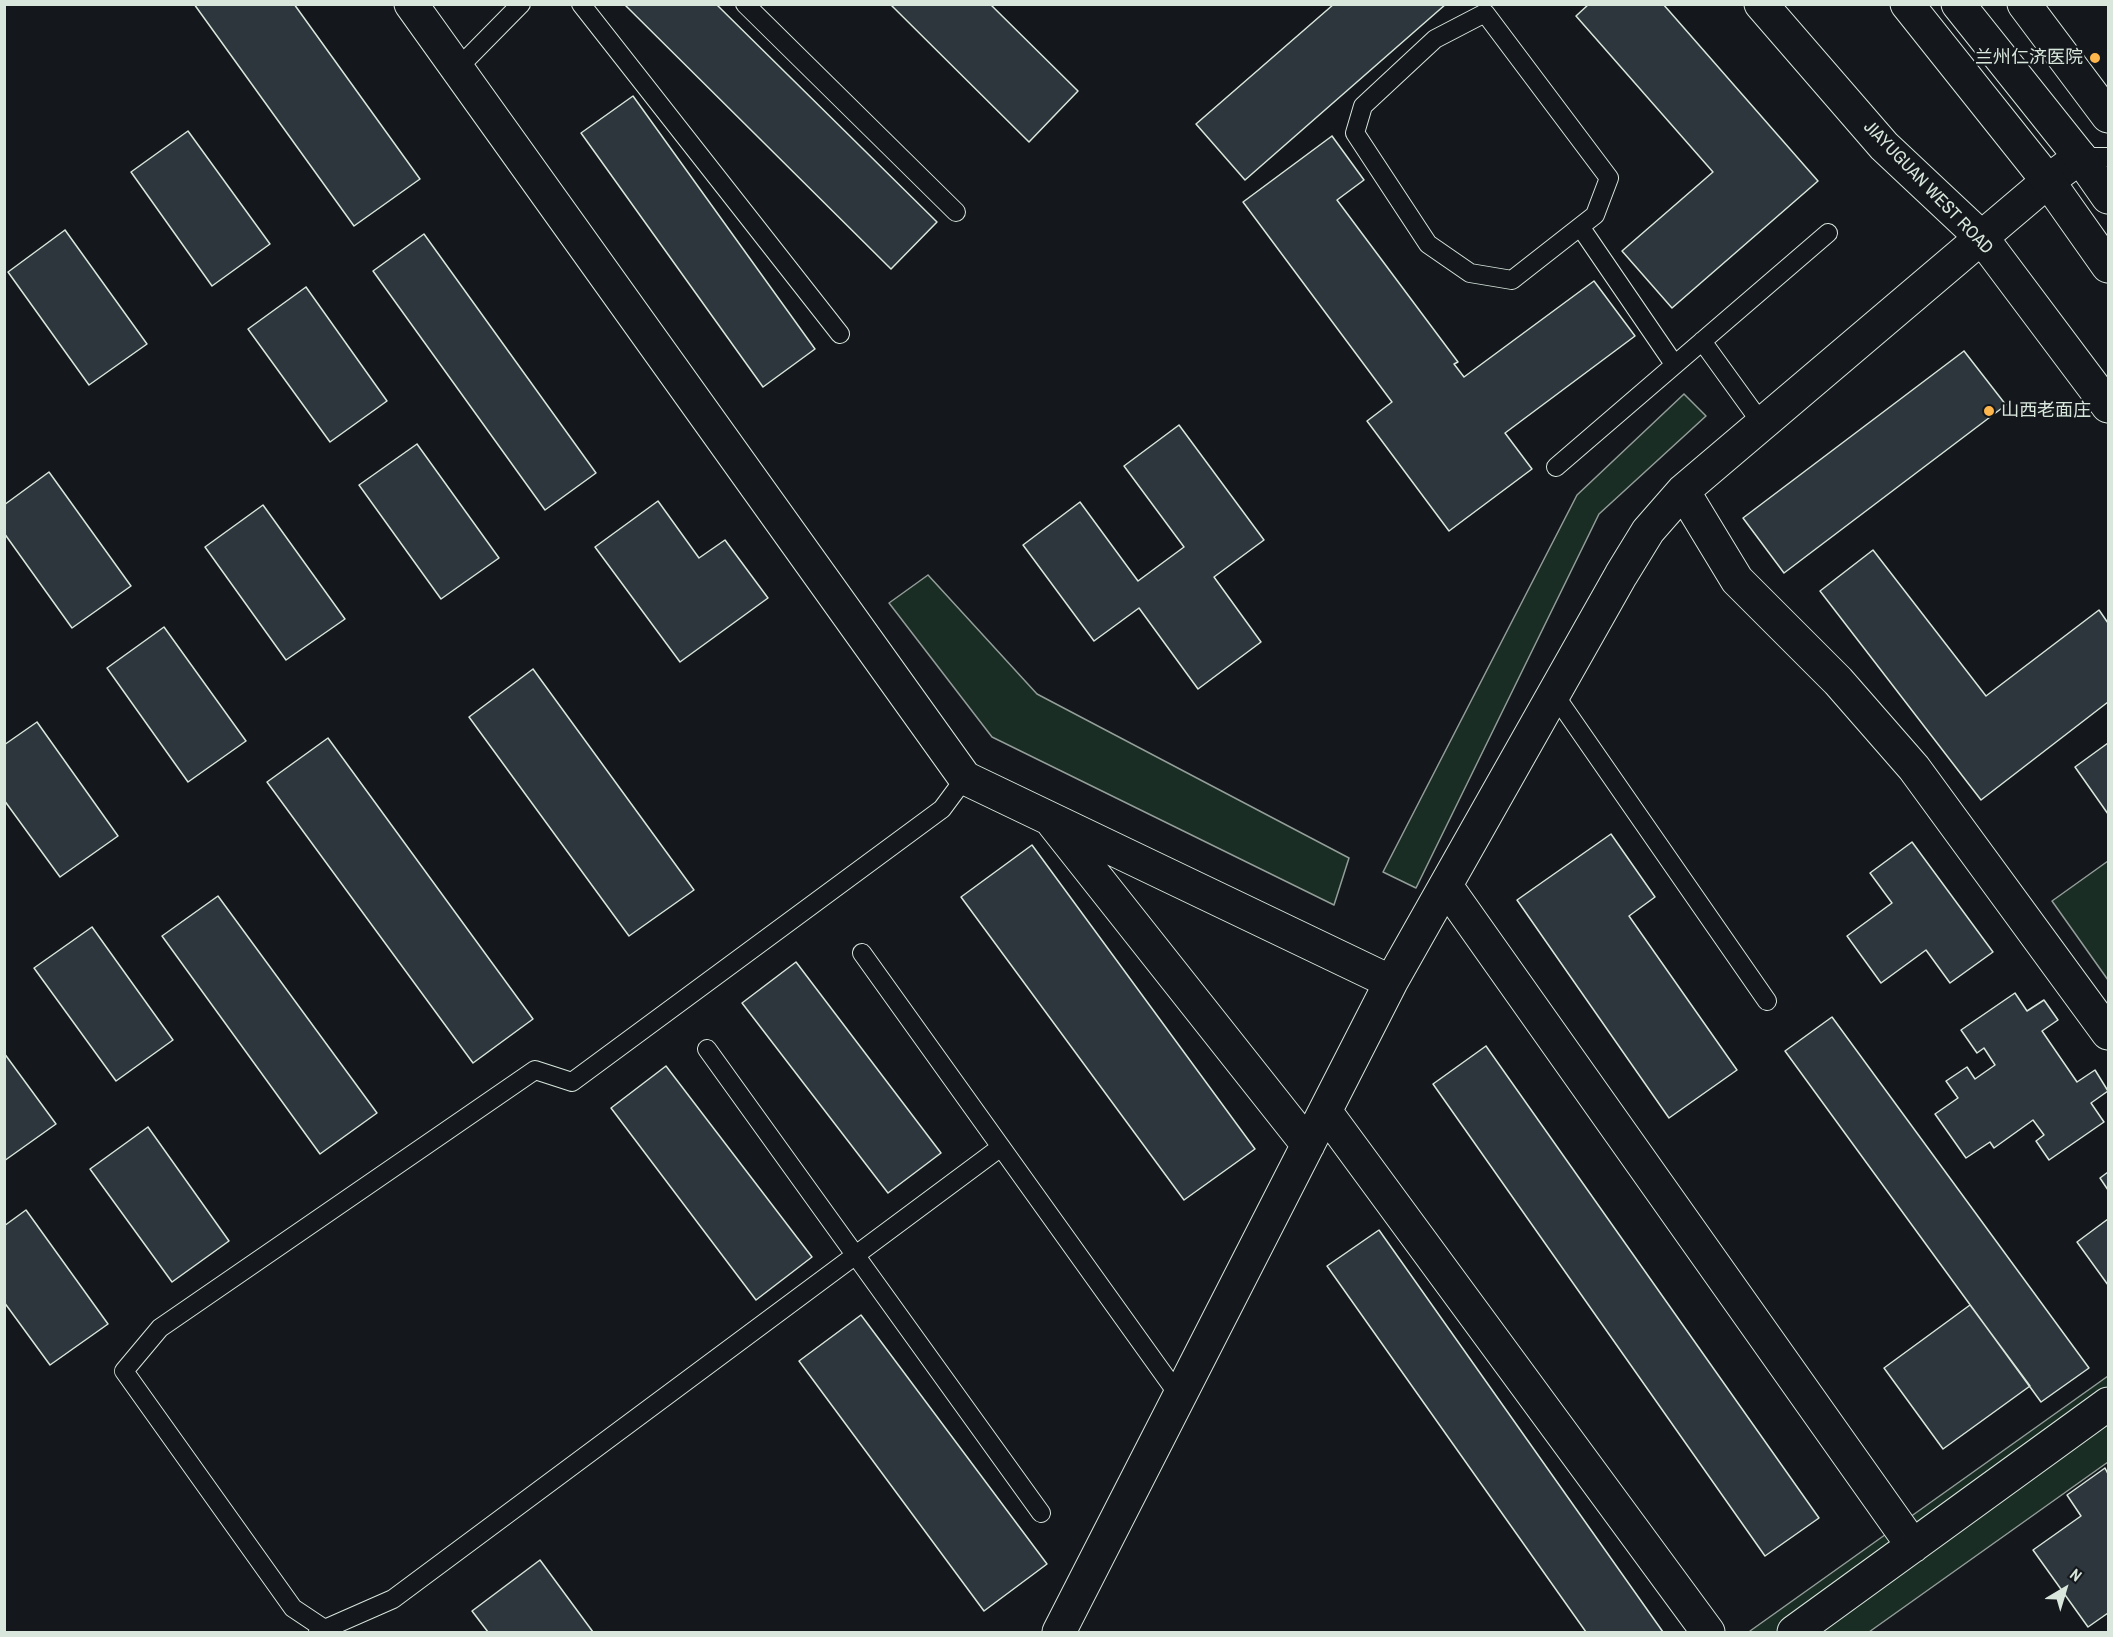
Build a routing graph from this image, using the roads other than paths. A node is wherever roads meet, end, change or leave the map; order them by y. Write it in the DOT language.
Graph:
graph roads {
  1 [pos="411,4"];
  2 [pos="521,4"];
  3 [pos="581,4"];
  4 [pos="745,4"];
  5 [pos="1761,4"];
  6 [pos="1907,4"];
  7 [pos="1958,4"];
  8 [pos="2024,4"];
  9 [pos="457,69"];
  10 [pos="2109,116"];
  11 [pos="2094,157"];
  12 [pos="2048,181"];
  13 [pos="2109,197"];
  14 [pos="956,212"];
  15 [pos="1581,228"];
  16 [pos="1828,232"];
  17 [pos="1982,238"];
  18 [pos="2109,266"];
  19 [pos="840,334"];
  20 [pos="1702,341"];
  21 [pos="1674,364"];
  22 [pos="2109,406"];
  23 [pos="1762,424"];
  24 [pos="1556,467"];
  25 [pos="1683,491"];
  26 [pos="1554,694"];
  27 [pos="965,778"];
  28 [pos="1049,818"];
  29 [pos="1446,886"];
  30 [pos="862,953"];
  31 [pos="1391,982"];
  32 [pos="1767,1000"];
  33 [pos="2109,1033"];
  34 [pos="707,1049"];
  35 [pos="1325,1111"];
  36 [pos="1308,1145"];
  37 [pos="1001,1147"];
  38 [pos="856,1256"];
  39 [pos="1180,1397"];
  40 [pos="2109,1404"];
  41 [pos="1041,1513"];
  42 [pos="1913,1546"];
  43 [pos="324,1631"];
  44 [pos="1059,1632"];
  45 [pos="1708,1632"];
  46 [pos="1794,1632"];
  1 -- 9 [label="street"];
  2 -- 9 [label="lane"];
  3 -- 19 [label="lane"];
  4 -- 14 [label="lane"];
  5 -- 17 [label="street, JIAYUGUAN WEST ROAD"];
  6 -- 12 [label="street"];
  7 -- 11 [label="street"];
  8 -- 10 [label="street"];
  9 -- 27 [label="street"];
  11 -- 12 [label="street"];
  11 -- 13 [label="street"];
  12 -- 17 [label="street"];
  12 -- 18 [label="street"];
  15 -- 15 [label="lane"];
  15 -- 21 [label="lane"];
  16 -- 20 [label="lane"];
  17 -- 22 [label="street, JIAYUGUAN WEST ROAD"];
  17 -- 23 [label="street"];
  20 -- 21 [label="lane"];
  20 -- 23 [label="lane"];
  21 -- 24 [label="lane"];
  23 -- 25 [label="street"];
  25 -- 26 [label="street"];
  25 -- 33 [label="street"];
  26 -- 29 [label="street"];
  26 -- 32 [label="lane"];
  27 -- 28 [label="street"];
  27 -- 43 [label="lane"];
  28 -- 31 [label="street"];
  28 -- 36 [label="street"];
  29 -- 31 [label="street"];
  29 -- 42 [label="street"];
  30 -- 37 [label="lane"];
  31 -- 35 [label="street"];
  34 -- 38 [label="lane"];
  35 -- 36 [label="street"];
  35 -- 45 [label="street"];
  36 -- 39 [label="street"];
  37 -- 38 [label="lane"];
  37 -- 39 [label="lane"];
  38 -- 41 [label="lane"];
  38 -- 43 [label="lane"];
  39 -- 44 [label="street"];
  40 -- 42 [label="street"];
  42 -- 46 [label="street"];
}
